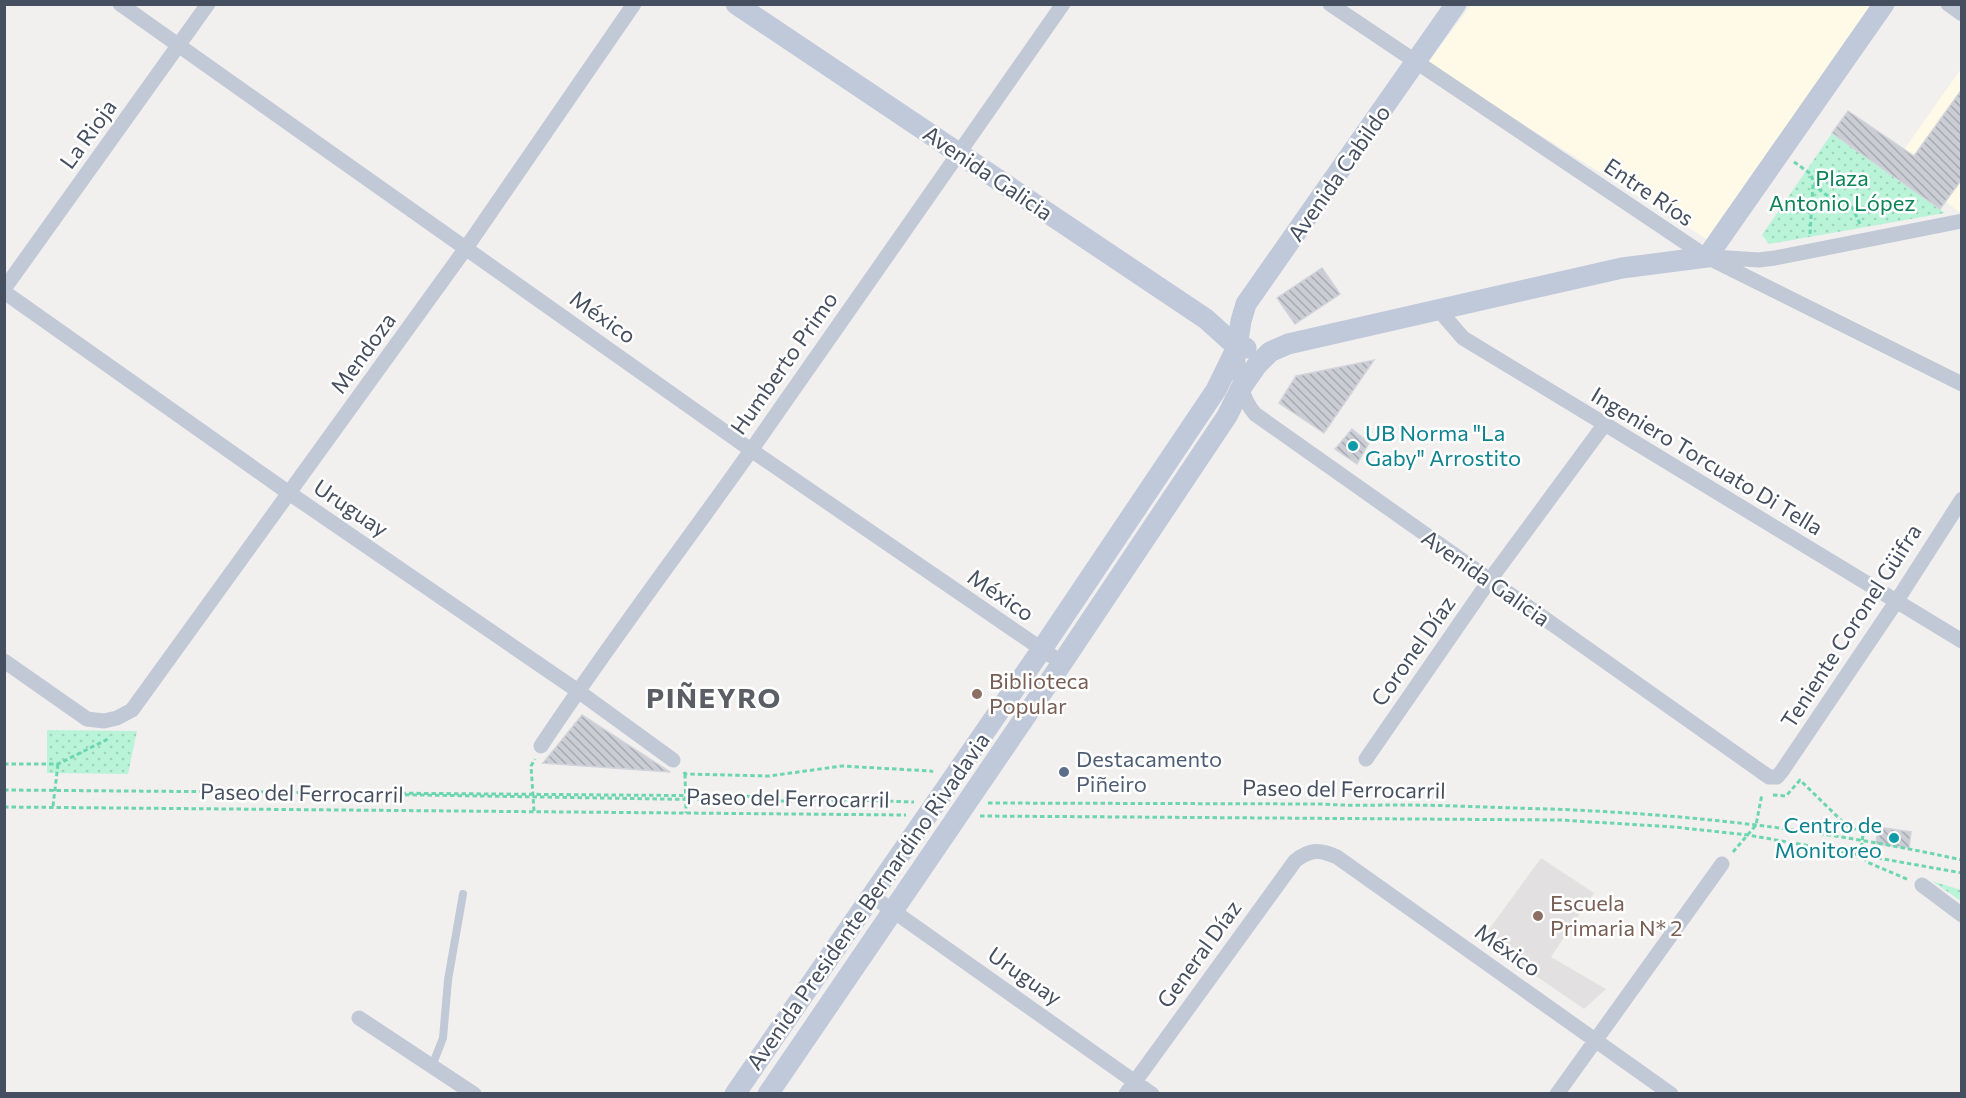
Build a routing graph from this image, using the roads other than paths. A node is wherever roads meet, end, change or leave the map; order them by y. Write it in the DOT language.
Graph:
graph roads {
  1 [pos="120,4"];
  2 [pos="208,4"];
  3 [pos="634,4"];
  4 [pos="736,4"];
  5 [pos="1064,4"];
  6 [pos="1330,4"];
  7 [pos="1456,4"];
  8 [pos="1884,4"];
  9 [pos="1948,4"];
  10 [pos="1962,14"];
  11 [pos="179,46"];
  12 [pos="1416,63"];
  13 [pos="958,153"];
  14 [pos="1962,221"];
  15 [pos="466,248"];
  16 [pos="1707,257"];
  17 [pos="4,290"];
  18 [pos="1438,309"];
  19 [pos="1237,347"];
  20 [pos="1270,352"];
  21 [pos="1962,384"];
  22 [pos="1241,388"];
  23 [pos="1604,424"];
  24 [pos="751,450"];
  25 [pos="289,493"];
  26 [pos="1962,499"];
  27 [pos="1490,581"];
  28 [pos="1896,602"];
  29 [pos="1962,641"];
  30 [pos="1042,650"];
  31 [pos="4,661"];
  32 [pos="1062,663"];
  33 [pos="578,691"];
  34 [pos="541,746"];
  35 [pos="1366,759"];
  36 [pos="673,760"];
  37 [pos="1777,777"];
  38 [pos="1315,850"];
  39 [pos="1722,864"];
  40 [pos="1922,885"];
  41 [pos="463,894"];
  42 [pos="872,896"];
  43 [pos="893,910"];
  44 [pos="1962,915"];
  45 [pos="359,1018"];
  46 [pos="1596,1040"];
  47 [pos="432,1066"];
  48 [pos="1130,1087"];
  49 [pos="474,1094"];
  50 [pos="735,1094"];
  51 [pos="768,1094"];
  52 [pos="1152,1094"];
  53 [pos="1557,1094"];
  54 [pos="1671,1094"];
  1 -- 11 [label="street, México"];
  2 -- 11 [label="street, La Rioja"];
  3 -- 15 [label="street, Mendoza"];
  4 -- 13 [label="main road, Avenida Galicia"];
  5 -- 13 [label="street, Humberto Primo"];
  6 -- 12 [label="street, Entre Ríos"];
  7 -- 12 [label="main road, Avenida Cabildo"];
  8 -- 16 [label="main road"];
  9 -- 10 [label="street"];
  11 -- 15 [label="street, México"];
  11 -- 17 [label="street, La Rioja"];
  12 -- 16 [label="street, Entre Ríos"];
  12 -- 19 [label="main road, Avenida Cabildo"];
  13 -- 19 [label="main road, Avenida Galicia"];
  13 -- 24 [label="street, Humberto Primo"];
  14 -- 16 [label="street"];
  15 -- 24 [label="street, México"];
  15 -- 25 [label="street, Mendoza"];
  16 -- 18 [label="main road"];
  16 -- 21 [label="street, Entre Ríos"];
  17 -- 25 [label="street, Uruguay"];
  18 -- 20 [label="main road"];
  18 -- 23 [label="street, Ingeniero Torcuato Di Tella"];
  19 -- 20 [label="main road"];
  19 -- 22 [label="street, Avenida Galicia"];
  19 -- 30 [label="main road, Avenida Presidente Bernardino Rivadavia"];
  20 -- 22 [label="main road, Avenida Presidente Bernardino Rivadavia"];
  22 -- 27 [label="street, Avenida Galicia"];
  22 -- 32 [label="main road, Avenida Presidente Bernardino Rivadavia"];
  23 -- 27 [label="street, Coronel Díaz"];
  23 -- 28 [label="street, Ingeniero Torcuato Di Tella"];
  24 -- 30 [label="street, México"];
  24 -- 33 [label="street, Humberto Primo"];
  25 -- 31 [label="street, Mendoza"];
  25 -- 33 [label="street, Uruguay"];
  26 -- 28 [label="street, Teniente Coronel Güifra"];
  27 -- 35 [label="street, Coronel Díaz"];
  27 -- 37 [label="street, Avenida Galicia"];
  28 -- 29 [label="street, Ingeniero Torcuato Di Tella"];
  28 -- 37 [label="street, Teniente Coronel Güifra"];
  30 -- 32 [label="street, México"];
  30 -- 42 [label="main road, Avenida Presidente Bernardino Rivadavia"];
  32 -- 43 [label="main road, Avenida Presidente Bernardino Rivadavia"];
  33 -- 34 [label="street, Humberto Primo"];
  33 -- 36 [label="street, Uruguay"];
  38 -- 46 [label="street, México"];
  38 -- 48 [label="street, General Díaz"];
  39 -- 46 [label="street"];
  40 -- 44 [label="street"];
  41 -- 47 [label="lane"];
  42 -- 43 [label="street, Uruguay"];
  42 -- 50 [label="main road, Avenida Presidente Bernardino Rivadavia"];
  43 -- 48 [label="street, Uruguay"];
  43 -- 51 [label="main road, Avenida Presidente Bernardino Rivadavia"];
  45 -- 47 [label="street"];
  46 -- 53 [label="street"];
  46 -- 54 [label="street, México"];
  47 -- 49 [label="street"];
  48 -- 52 [label="street, Uruguay"];
}
